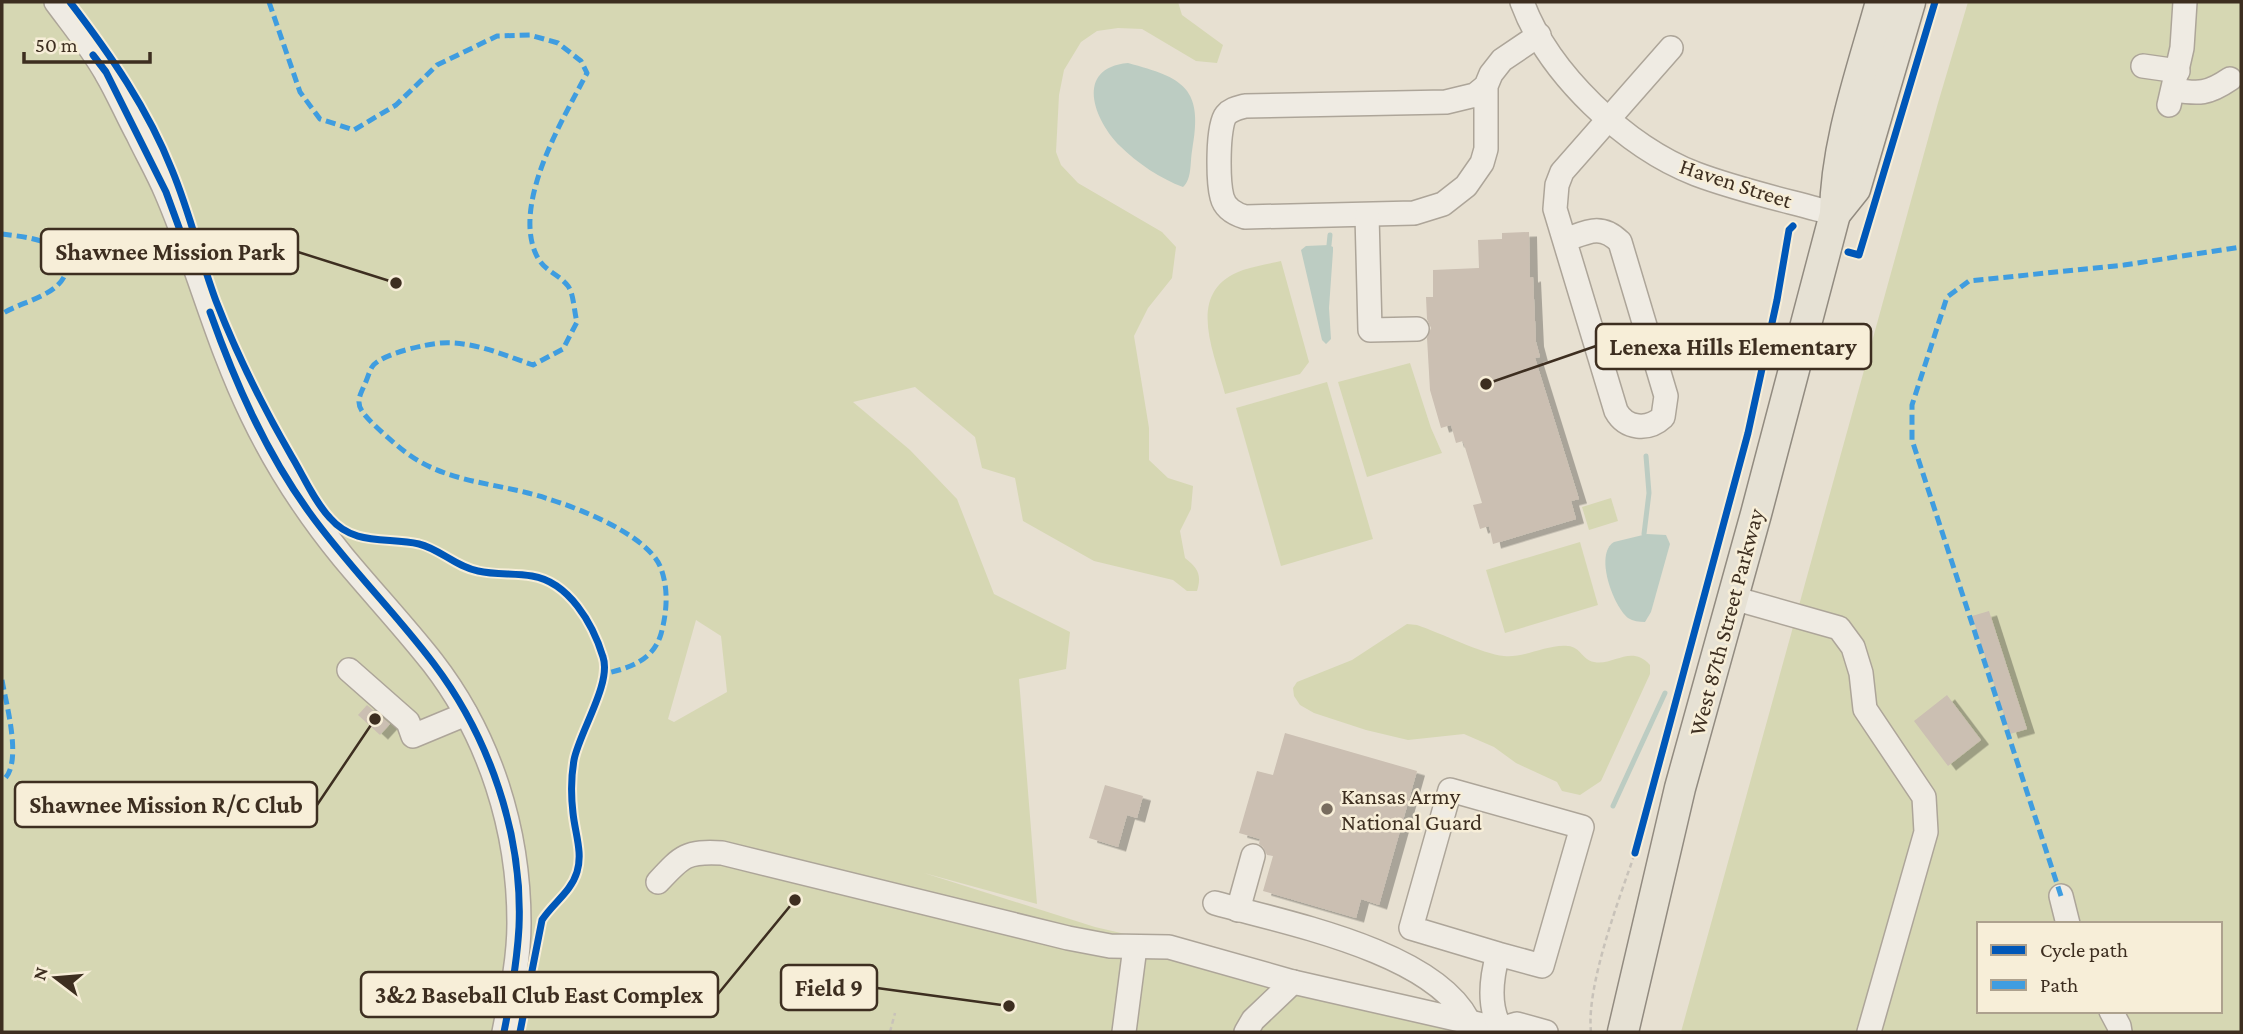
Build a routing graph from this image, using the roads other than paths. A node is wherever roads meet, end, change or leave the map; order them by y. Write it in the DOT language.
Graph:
graph roads {
  1 [pos="56,2"];
  2 [pos="1522,2"];
  3 [pos="1881,2"];
  4 [pos="1910,2"];
  5 [pos="2185,2"];
  6 [pos="1539,35"];
  7 [pos="1671,48"];
  8 [pos="2143,66"];
  9 [pos="2230,79"];
  10 [pos="1486,86"];
  11 [pos="2174,89"];
  12 [pos="1608,118"];
  13 [pos="1835,214"];
  14 [pos="1367,215"];
  15 [pos="1565,240"];
  16 [pos="1417,328"];
  17 [pos="1733,598"];
  18 [pos="349,670"];
  19 [pos="466,714"];
  20 [pos="1253,856"];
  21 [pos="658,882"];
  22 [pos="2061,896"];
  23 [pos="1215,903"];
  24 [pos="1238,909"];
  25 [pos="2068,922"];
  26 [pos="1135,947"];
  27 [pos="1498,954"];
  28 [pos="1293,982"];
  29 [pos="2112,1013"];
  30 [pos="1468,1020"];
  31 [pos="1501,1030"];
  32 [pos="504,1032"];
  33 [pos="1124,1032"];
  34 [pos="1245,1032"];
  35 [pos="1546,1032"];
  36 [pos="1623,1032"];
  37 [pos="1869,1032"];
  38 [pos="2120,1032"];
  1 -- 19 [label="street"];
  2 -- 6 [label="street, Haven Street"];
  3 -- 13 [label="main road, West 87th Street Parkway"];
  4 -- 13 [label="main road, West 87th Street Parkway"];
  5 -- 11 [label="street"];
  6 -- 10 [label="street"];
  6 -- 12 [label="street, Haven Street"];
  7 -- 12 [label="street"];
  8 -- 11 [label="street"];
  9 -- 11 [label="street"];
  10 -- 14 [label="street"];
  10 -- 14 [label="street"];
  12 -- 13 [label="street, Haven Street"];
  12 -- 15 [label="street"];
  13 -- 17 [label="main road, West 87th Street Parkway"];
  14 -- 16 [label="street"];
  15 -- 15 [label="street"];
  17 -- 36 [label="main road, West 87th Street Parkway"];
  17 -- 37 [label="street"];
  18 -- 19 [label="street"];
  19 -- 32 [label="street"];
  20 -- 24 [label="street"];
  21 -- 26 [label="street"];
  22 -- 25 [label="street"];
  23 -- 24 [label="street"];
  24 -- 30 [label="street"];
  26 -- 28 [label="street"];
  26 -- 33 [label="street"];
  27 -- 27 [label="street"];
  27 -- 31 [label="street"];
  28 -- 30 [label="street"];
  28 -- 34 [label="street"];
  29 -- 38 [label="street"];
  30 -- 31 [label="street"];
  31 -- 35 [label="street"];
}
